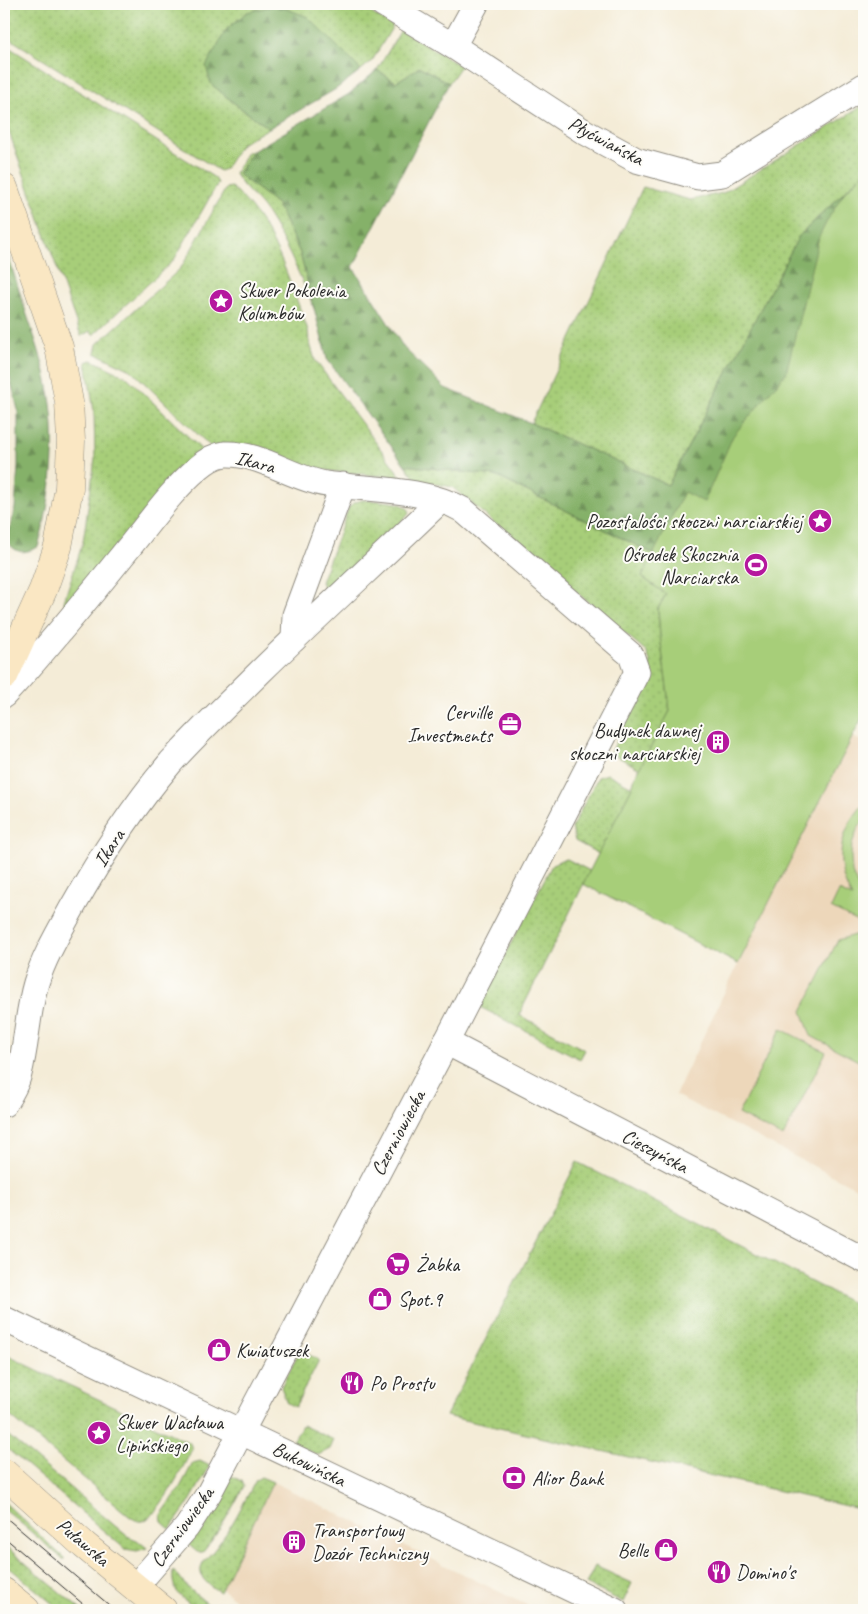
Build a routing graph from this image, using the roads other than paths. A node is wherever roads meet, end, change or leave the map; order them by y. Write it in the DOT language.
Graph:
graph roads {
  1 [pos="383,4"];
  2 [pos="476,4"];
  3 [pos="453,46"];
  4 [pos="864,86"];
  5 [pos="4,188"];
  6 [pos="343,485"];
  7 [pos="440,501"];
  8 [pos="294,639"];
  9 [pos="635,664"];
  10 [pos="4,676"];
  11 [pos="4,695"];
  12 [pos="446,1042"];
  13 [pos="4,1104"];
  14 [pos="864,1260"];
  15 [pos="4,1319"];
  16 [pos="242,1431"];
  17 [pos="4,1472"];
  18 [pos="135,1587"];
  19 [pos="4,1592"];
  20 [pos="26,1610"];
  21 [pos="162,1610"];
  22 [pos="615,1610"];
  1 -- 3 [label="street, Płyćwiańska"];
  2 -- 3 [label="street"];
  3 -- 4 [label="street, Płyćwiańska"];
  5 -- 10 [label="street"];
  6 -- 7 [label="street, Ikara"];
  6 -- 8 [label="street"];
  6 -- 11 [label="street, Ikara"];
  7 -- 8 [label="street, Ikara"];
  7 -- 9 [label="street, Ikara"];
  8 -- 13 [label="street, Ikara"];
  9 -- 12 [label="street, Czerniowiecka"];
  12 -- 14 [label="street, Cieszyńska"];
  12 -- 16 [label="street, Czerniowiecka"];
  15 -- 16 [label="street, Bukowińska"];
  16 -- 18 [label="street, Czerniowiecka"];
  16 -- 22 [label="street, Bukowińska"];
  17 -- 18 [label="street, Puławska"];
  18 -- 21 [label="street, Puławska"];
  19 -- 20 [label="street"];
}
